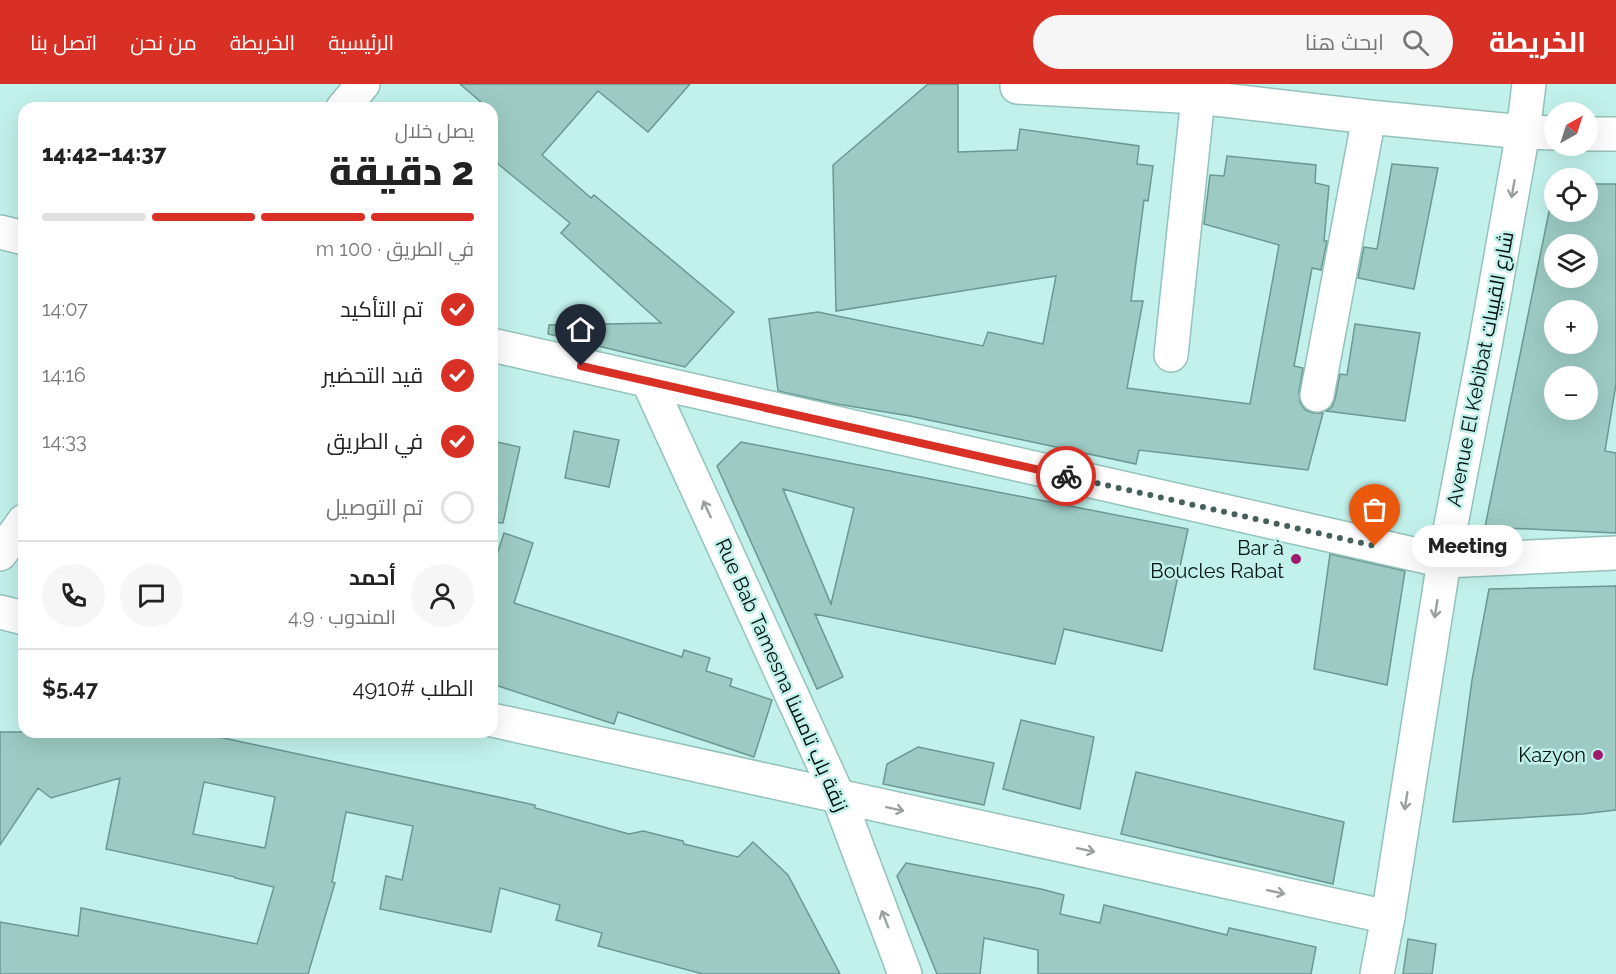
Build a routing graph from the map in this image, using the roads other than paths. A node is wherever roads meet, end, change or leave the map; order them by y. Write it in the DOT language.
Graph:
graph roads {
  1 [pos="363,84"];
  2 [pos="1528,84"];
  3 [pos="1017,87"];
  4 [pos="1198,91"];
  5 [pos="348,102"];
  6 [pos="1369,117"];
  7 [pos="1539,132"];
  8 [pos="1598,134"];
  9 [pos="1616,134"];
  10 [pos="0,232"];
  11 [pos="18,236"];
  12 [pos="498,346"];
  13 [pos="1171,355"];
  14 [pos="648,381"];
  15 [pos="1317,394"];
  16 [pos="18,529"];
  17 [pos="1616,553"];
  18 [pos="0,554"];
  19 [pos="1444,561"];
  20 [pos="0,612"];
  21 [pos="18,616"];
  22 [pos="498,721"];
  23 [pos="838,796"];
  24 [pos="1388,917"];
  25 [pos="905,974"];
  26 [pos="1377,974"];
  1 -- 5 [label="street"];
  2 -- 7 [label="street, Avenue El Kebibat شارع القبيبات"];
  3 -- 4 [label="street"];
  4 -- 6 [label="street"];
  4 -- 13 [label="street"];
  6 -- 7 [label="street"];
  6 -- 15 [label="street"];
  7 -- 19 [label="street, Avenue El Kebibat شارع القبيبات, one-way"];
  8 -- 9 [label="street"];
  10 -- 11 [label="street"];
  12 -- 14 [label="street"];
  14 -- 19 [label="street"];
  23 -- 14 [label="street, Rue Bab Tamesna زنقة باب تامسنا, one-way"];
  16 -- 18 [label="street"];
  17 -- 19 [label="street"];
  19 -- 24 [label="street, Avenue El Kebibat شارع القبيبات, one-way"];
  20 -- 21 [label="street"];
  22 -- 23 [label="street"];
  23 -- 24 [label="street, one-way"];
  25 -- 23 [label="street, Rue Bab Tamesna زنقة باب تامسنا, one-way"];
  24 -- 26 [label="street, Avenue El Kebibat شارع القبيبات"];
}
